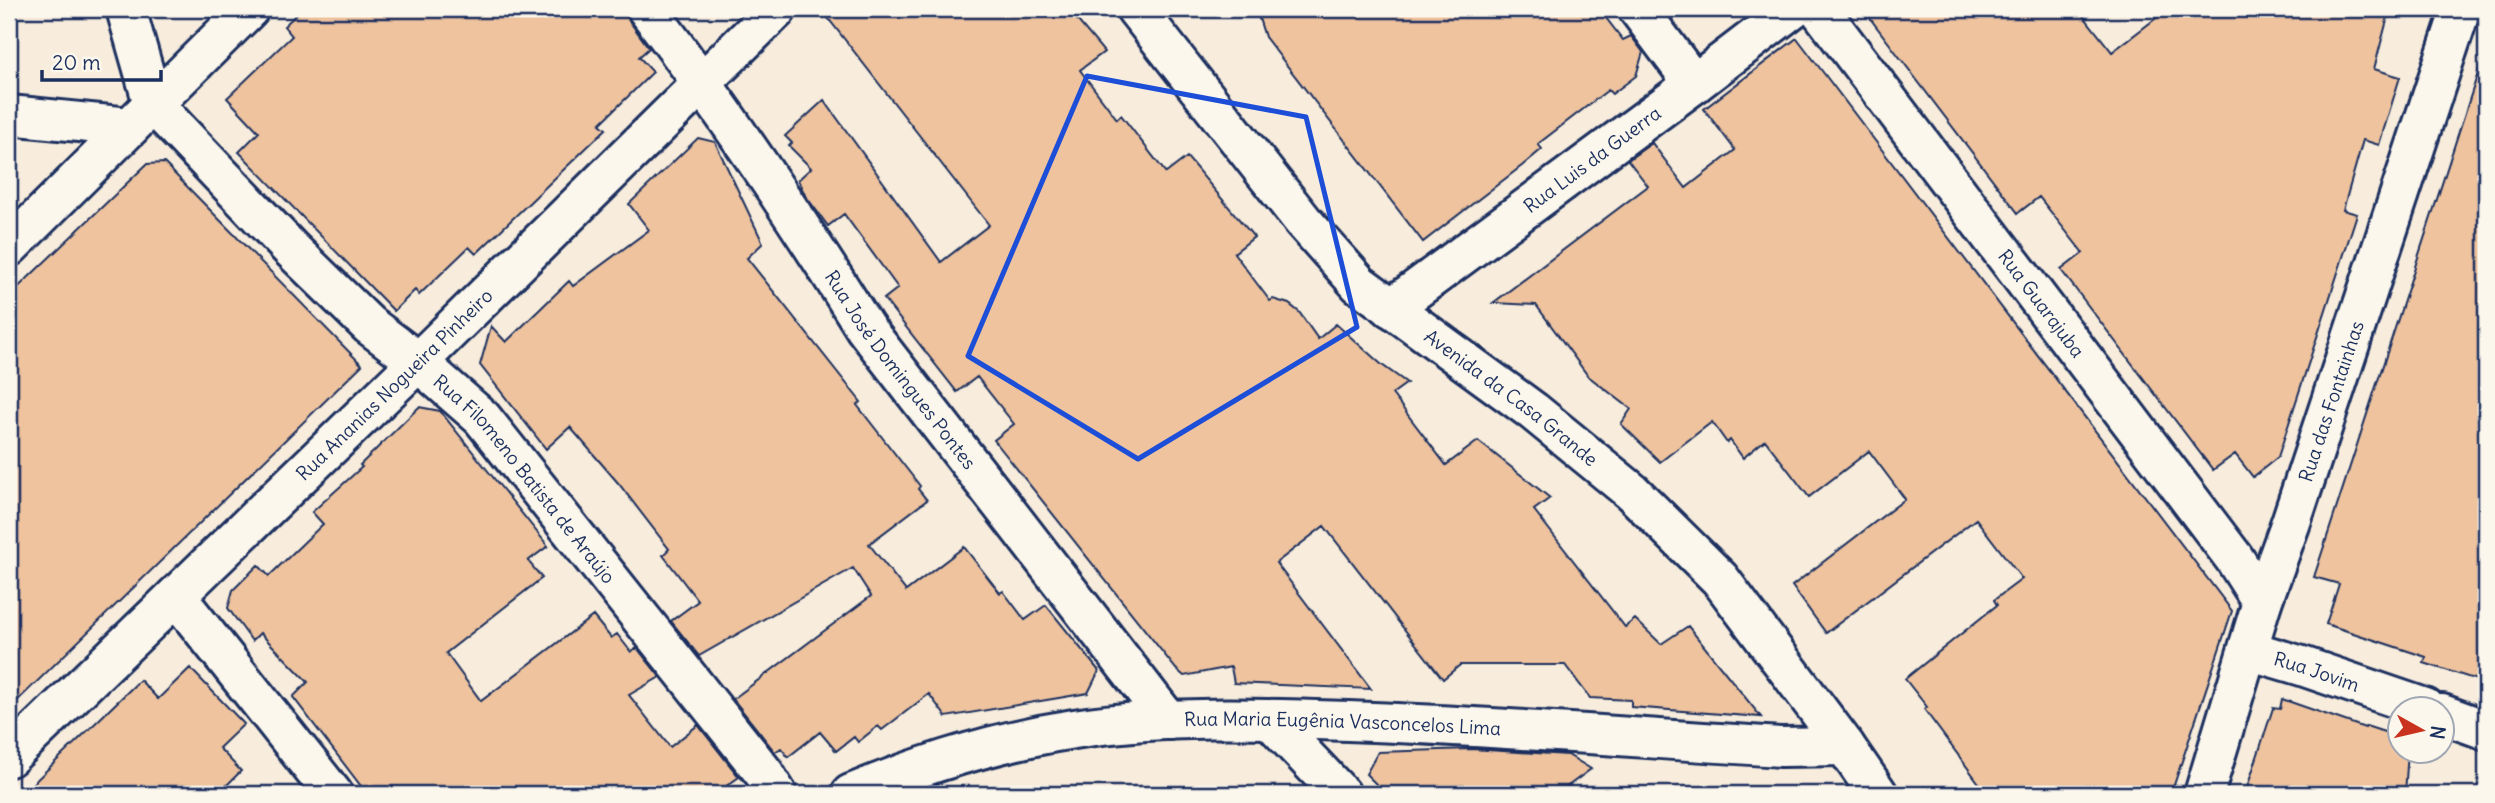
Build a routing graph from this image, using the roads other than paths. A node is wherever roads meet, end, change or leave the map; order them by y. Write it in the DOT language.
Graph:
graph roads {
  1 [pos="126,9"];
  2 [pos="249,9"];
  3 [pos="647,9"];
  4 [pos="777,9"];
  5 [pos="1136,9"];
  6 [pos="1638,9"];
  7 [pos="1792,9"];
  8 [pos="1819,9"];
  9 [pos="2461,9"];
  10 [pos="702,82"];
  11 [pos="1694,84"];
  12 [pos="9,115"];
  13 [pos="141,116"];
  14 [pos="9,247"];
  15 [pos="1391,308"];
  16 [pos="418,362"];
  17 [pos="176,596"];
  18 [pos="2262,602"];
  19 [pos="2248,650"];
  20 [pos="2386,695"];
  21 [pos="1270,719"];
  22 [pos="1168,720"];
  23 [pos="2456,720"];
  24 [pos="2486,730"];
  25 [pos="1845,746"];
  26 [pos="9,757"];
  27 [pos="333,794"];
  28 [pos="777,794"];
  29 [pos="851,794"];
  30 [pos="1341,794"];
  31 [pos="1878,794"];
  32 [pos="2204,794"];
  1 -- 13 [label="street"];
  2 -- 13 [label="street"];
  3 -- 10 [label="street, Rua José Domingues Pontes"];
  4 -- 10 [label="street, Rua Ananias Nogueira Pinheiro"];
  5 -- 15 [label="street, Avenida da Casa Grande"];
  6 -- 11 [label="street"];
  7 -- 11 [label="street, Rua Luis da Guerra"];
  8 -- 18 [label="street, Rua Guarajuba"];
  9 -- 18 [label="street, Rua das Fontainhas"];
  10 -- 16 [label="street, Rua Ananias Nogueira Pinheiro"];
  10 -- 22 [label="street, Rua José Domingues Pontes"];
  11 -- 15 [label="street, Rua Luis da Guerra"];
  12 -- 13 [label="street"];
  13 -- 14 [label="street"];
  13 -- 16 [label="street, Rua Filomeno Batista de Araújo"];
  15 -- 25 [label="street, Avenida da Casa Grande"];
  16 -- 17 [label="street, Rua Ananias Nogueira Pinheiro"];
  16 -- 28 [label="street, Rua Filomeno Batista de Araújo"];
  17 -- 26 [label="street, Rua Ananias Nogueira Pinheiro"];
  17 -- 27 [label="street"];
  18 -- 19 [label="street, Rua das Fontainhas"];
  19 -- 20 [label="street, Rua Jovim"];
  19 -- 32 [label="street, Rua das Fontainhas"];
  21 -- 22 [label="street, Rua Maria Eugênia Vasconcelos Lima"];
  21 -- 25 [label="street, Rua Maria Eugênia Vasconcelos Lima"];
  21 -- 30 [label="street"];
  22 -- 29 [label="street, Rua Maria Eugênia Vasconcelos Lima"];
  23 -- 24 [label="street"];
  25 -- 31 [label="street, Avenida da Casa Grande"];
}
